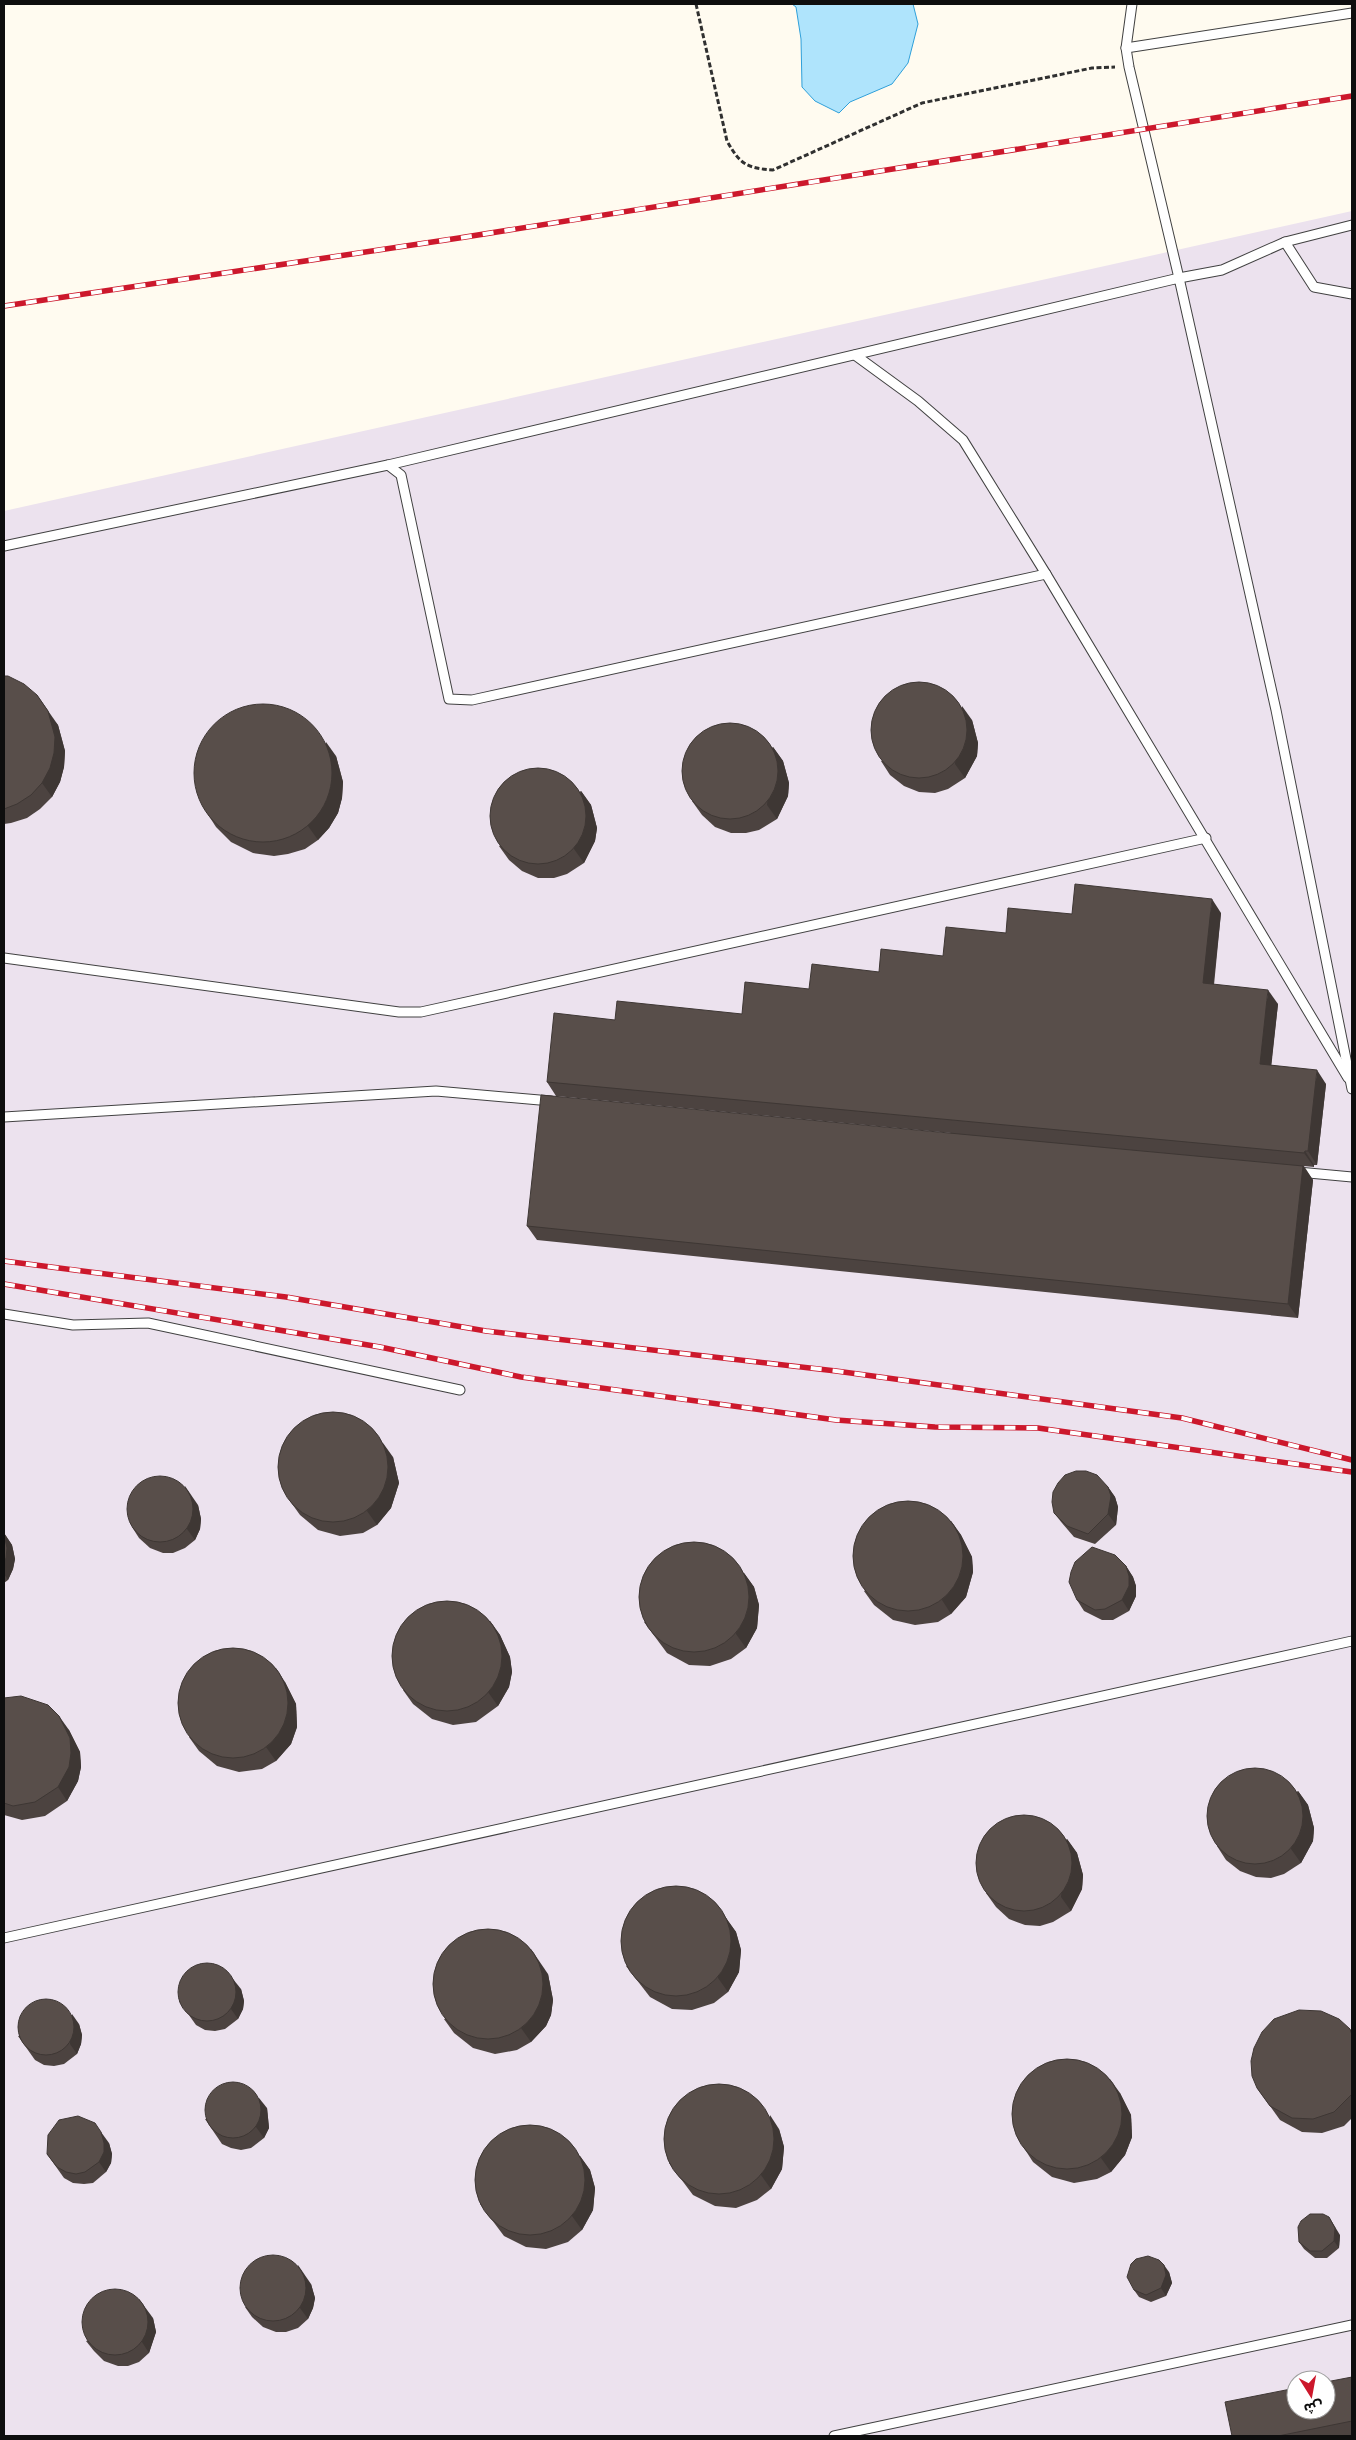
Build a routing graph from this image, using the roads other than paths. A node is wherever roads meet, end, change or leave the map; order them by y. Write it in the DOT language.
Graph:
graph roads {
  1 [pos="1132,4"];
  2 [pos="1352,13"];
  3 [pos="1126,48"];
  4 [pos="1352,225"];
  5 [pos="1285,242"];
  6 [pos="1179,278"];
  7 [pos="1352,294"];
  8 [pos="855,354"];
  9 [pos="388,465"];
  10 [pos="4,546"];
  11 [pos="1046,574"];
  12 [pos="1206,838"];
  13 [pos="4,958"];
  14 [pos="1352,1084"];
  15 [pos="1352,1089"];
  16 [pos="561,1102"];
  17 [pos="4,1117"];
  18 [pos="1293,1172"];
  19 [pos="1352,1177"];
  20 [pos="4,1314"];
  21 [pos="460,1390"];
  22 [pos="1352,1641"];
  23 [pos="4,1938"];
  24 [pos="1352,2325"];
  25 [pos="834,2436"];
  1 -- 3 [label="lane"];
  2 -- 3 [label="lane"];
  3 -- 6 [label="lane"];
  4 -- 5 [label="lane"];
  5 -- 6 [label="lane"];
  5 -- 7 [label="lane"];
  6 -- 8 [label="lane"];
  6 -- 14 [label="lane"];
  8 -- 9 [label="lane"];
  8 -- 11 [label="lane"];
  9 -- 10 [label="lane"];
  9 -- 11 [label="lane"];
  11 -- 12 [label="lane"];
  12 -- 13 [label="lane"];
  12 -- 14 [label="lane"];
  14 -- 15 [label="lane"];
  16 -- 17 [label="lane"];
  18 -- 19 [label="lane"];
  20 -- 21 [label="lane"];
  22 -- 23 [label="lane"];
  24 -- 25 [label="lane"];
}
